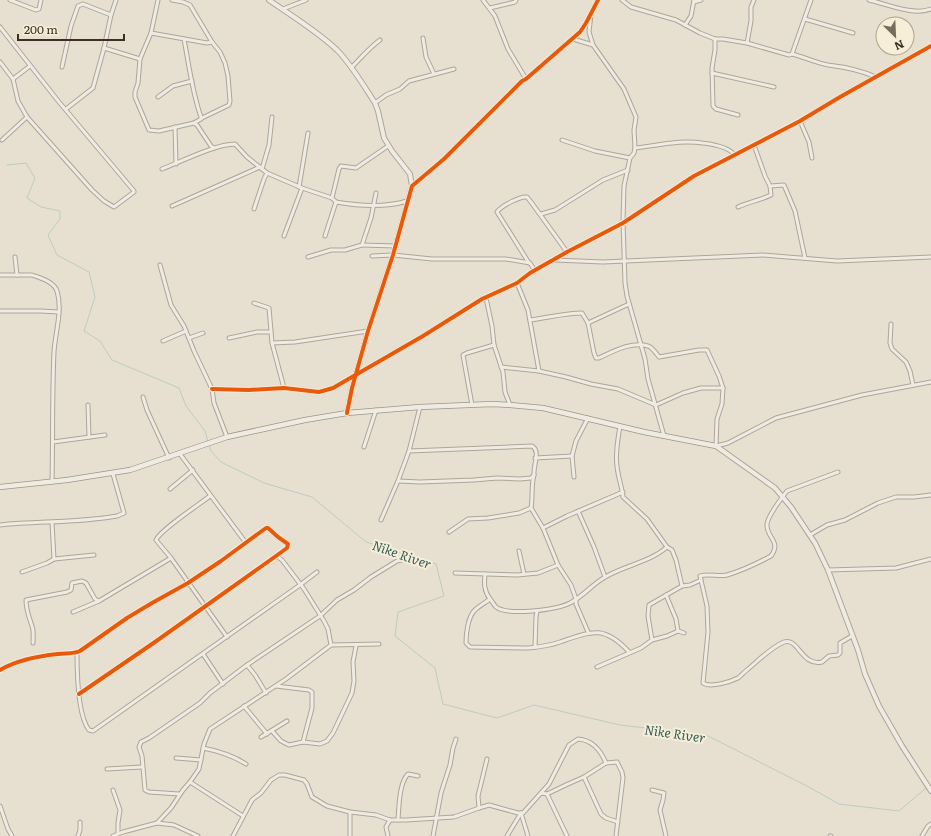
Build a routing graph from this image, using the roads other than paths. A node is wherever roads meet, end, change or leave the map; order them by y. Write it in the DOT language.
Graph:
graph roads {
  1 [pos="10,0"];
  2 [pos="42,0"];
  3 [pos="116,0"];
  4 [pos="158,0"];
  5 [pos="172,0"];
  6 [pos="269,0"];
  7 [pos="306,0"];
  8 [pos="483,0"];
  9 [pos="516,0"];
  10 [pos="598,0"];
  11 [pos="622,0"];
  12 [pos="701,0"];
  13 [pos="754,0"];
  14 [pos="811,0"];
  15 [pos="869,0"];
  16 [pos="694,1"];
  17 [pos="490,8"];
  18 [pos="282,9"];
  19 [pos="931,9"];
  20 [pos="590,14"];
  21 [pos="111,15"];
  22 [pos="805,19"];
  23 [pos="685,25"];
  24 [pos="0,27"];
  25 [pos="853,32"];
  26 [pos="151,33"];
  27 [pos="423,38"];
  28 [pos="184,39"];
  29 [pos="573,39"];
  30 [pos="715,39"];
  31 [pos="380,40"];
  32 [pos="212,42"];
  33 [pos="747,43"];
  34 [pos="593,45"];
  35 [pos="931,46"];
  36 [pos="104,48"];
  37 [pos="792,54"];
  38 [pos="140,59"];
  39 [pos="0,62"];
  40 [pos="30,66"];
  41 [pos="62,67"];
  42 [pos="351,68"];
  43 [pos="454,69"];
  44 [pos="712,73"];
  45 [pos="434,74"];
  46 [pos="876,77"];
  47 [pos="13,79"];
  48 [pos="526,79"];
  49 [pos="192,81"];
  50 [pos="774,87"];
  51 [pos="158,96"];
  52 [pos="375,103"];
  53 [pos="66,109"];
  54 [pos="738,115"];
  55 [pos="27,117"];
  56 [pos="272,117"];
  57 [pos="202,118"];
  58 [pos="800,121"];
  59 [pos="194,123"];
  60 [pos="175,127"];
  61 [pos="308,133"];
  62 [pos="2,140"];
  63 [pos="562,140"];
  64 [pos="754,145"];
  65 [pos="388,146"];
  66 [pos="214,148"];
  67 [pos="635,148"];
  68 [pos="735,155"];
  69 [pos="630,158"];
  70 [pos="812,158"];
  71 [pos="176,164"];
  72 [pos="261,168"];
  73 [pos="162,169"];
  74 [pos="628,170"];
  75 [pos="267,173"];
  76 [pos="412,186"];
  77 [pos="770,186"];
  78 [pos="301,187"];
  79 [pos="376,193"];
  80 [pos="332,198"];
  81 [pos="407,201"];
  82 [pos="336,202"];
  83 [pos="374,205"];
  84 [pos="172,206"];
  85 [pos="738,207"];
  86 [pos="254,209"];
  87 [pos="541,214"];
  88 [pos="623,224"];
  89 [pos="284,236"];
  90 [pos="325,236"];
  91 [pos="362,245"];
  92 [pos="395,246"];
  93 [pos="567,252"];
  94 [pos="392,255"];
  95 [pos="372,256"];
  96 [pos="931,256"];
  97 [pos="15,257"];
  98 [pos="308,257"];
  99 [pos="805,258"];
  100 [pos="555,260"];
  101 [pos="624,261"];
  102 [pos="530,263"];
  103 [pos="160,265"];
  104 [pos="535,270"];
  105 [pos="17,275"];
  106 [pos="0,276"];
  107 [pos="517,283"];
  108 [pos="486,298"];
  109 [pos="254,303"];
  110 [pos="629,304"];
  111 [pos="0,311"];
  112 [pos="59,312"];
  113 [pos="530,320"];
  114 [pos="588,323"];
  115 [pos="891,324"];
  116 [pos="186,331"];
  117 [pos="368,331"];
  118 [pos="271,332"];
  119 [pos="203,333"];
  120 [pos="189,338"];
  121 [pos="229,338"];
  122 [pos="163,341"];
  123 [pos="272,343"];
  124 [pos="494,345"];
  125 [pos="641,346"];
  126 [pos="501,367"];
  127 [pos="539,371"];
  128 [pos="357,373"];
  129 [pos="931,382"];
  130 [pos="913,385"];
  131 [pos="284,388"];
  132 [pos="723,388"];
  133 [pos="212,389"];
  134 [pos="143,397"];
  135 [pos="510,404"];
  136 [pos="88,405"];
  137 [pos="472,405"];
  138 [pos="656,405"];
  139 [pos="420,407"];
  140 [pos="376,410"];
  141 [pos="347,413"];
  142 [pos="588,418"];
  143 [pos="620,426"];
  144 [pos="105,435"];
  145 [pos="664,436"];
  146 [pos="89,437"];
  147 [pos="227,437"];
  148 [pos="53,442"];
  149 [pos="716,446"];
  150 [pos="364,447"];
  151 [pos="408,450"];
  152 [pos="180,454"];
  153 [pos="572,456"];
  154 [pos="169,458"];
  155 [pos="535,458"];
  156 [pos="193,470"];
  157 [pos="838,472"];
  158 [pos="113,474"];
  159 [pos="534,475"];
  160 [pos="574,477"];
  161 [pos="398,481"];
  162 [pos="52,482"];
  163 [pos="0,487"];
  164 [pos="170,489"];
  165 [pos="623,492"];
  166 [pos="931,495"];
  167 [pos="210,496"];
  168 [pos="783,496"];
  169 [pos="531,508"];
  170 [pos="578,511"];
  171 [pos="381,520"];
  172 [pos="52,523"];
  173 [pos="0,525"];
  174 [pos="543,528"];
  175 [pos="449,532"];
  176 [pos="810,535"];
  177 [pos="246,543"];
  178 [pos="667,547"];
  179 [pos="519,551"];
  180 [pos="94,555"];
  181 [pos="276,556"];
  182 [pos="171,558"];
  183 [pos="412,558"];
  184 [pos="54,559"];
  185 [pos="931,559"];
  186 [pos="558,565"];
  187 [pos="828,570"];
  188 [pos="22,572"];
  189 [pos="317,572"];
  190 [pos="455,573"];
  191 [pos="485,574"];
  192 [pos="524,574"];
  193 [pos="605,577"];
  194 [pos="700,580"];
  195 [pos="188,583"];
  196 [pos="300,585"];
  197 [pos="682,586"];
  198 [pos="666,595"];
  199 [pos="490,599"];
  200 [pos="576,599"];
  201 [pos="99,601"];
  202 [pos="205,606"];
  203 [pos="537,611"];
  204 [pos="73,612"];
  205 [pos="320,616"];
  206 [pos="678,631"];
  207 [pos="588,632"];
  208 [pos="684,633"];
  209 [pos="852,636"];
  210 [pos="227,637"];
  211 [pos="652,640"];
  212 [pos="33,643"];
  213 [pos="378,644"];
  214 [pos="331,645"];
  215 [pos="356,646"];
  216 [pos="535,647"];
  217 [pos="629,652"];
  218 [pos="77,653"];
  219 [pos="203,654"];
  220 [pos="247,665"];
  221 [pos="597,667"];
  222 [pos="0,670"];
  223 [pos="223,684"];
  224 [pos="276,686"];
  225 [pos="266,693"];
  226 [pos="79,694"];
  227 [pos="244,706"];
  228 [pos="287,721"];
  229 [pos="272,731"];
  230 [pos="267,734"];
  231 [pos="262,737"];
  232 [pos="456,740"];
  233 [pos="303,742"];
  234 [pos="203,748"];
  235 [pos="176,758"];
  236 [pos="487,759"];
  237 [pos="201,760"];
  238 [pos="606,763"];
  239 [pos="246,764"];
  240 [pos="142,767"];
  241 [pos="107,769"];
  242 [pos="418,776"];
  243 [pos="584,777"];
  244 [pos="190,782"];
  245 [pos="113,790"];
  246 [pos="652,790"];
  247 [pos="931,791"];
  248 [pos="541,793"];
  249 [pos="180,794"];
  250 [pos="547,794"];
  251 [pos="0,806"];
  252 [pos="479,808"];
  253 [pos="350,812"];
  254 [pos="521,813"];
  255 [pos="243,816"];
  256 [pos="437,818"];
  257 [pos="390,820"];
  258 [pos="398,820"];
  259 [pos="80,822"];
  260 [pos="618,822"];
  261 [pos="157,823"];
  262 [pos="931,824"];
  263 [pos="118,834"];
  264 [pos="12,836"];
  265 [pos="78,836"];
  266 [pos="113,836"];
  267 [pos="198,836"];
  268 [pos="233,836"];
  269 [pos="350,836"];
  270 [pos="388,836"];
  271 [pos="433,836"];
  272 [pos="506,836"];
  273 [pos="528,836"];
  274 [pos="567,836"];
  275 [pos="616,836"];
  276 [pos="666,836"];
  277 [pos="922,836"];
  1 -- 2 [label="street"];
  3 -- 21 [label="street"];
  4 -- 26 [label="street"];
  5 -- 32 [label="street"];
  6 -- 18 [label="street"];
  7 -- 18 [label="street"];
  8 -- 17 [label="street"];
  9 -- 17 [label="street"];
  10 -- 20 [label="street"];
  11 -- 23 [label="street"];
  12 -- 16 [label="street"];
  13 -- 33 [label="street"];
  14 -- 22 [label="street"];
  15 -- 19 [label="street"];
  16 -- 23 [label="street"];
  17 -- 48 [label="street"];
  18 -- 42 [label="street"];
  20 -- 29 [label="street"];
  20 -- 34 [label="street"];
  21 -- 36 [label="street"];
  21 -- 41 [label="street"];
  22 -- 25 [label="street"];
  22 -- 37 [label="street"];
  23 -- 30 [label="street"];
  24 -- 40 [label="street"];
  26 -- 28 [label="street"];
  26 -- 38 [label="street"];
  27 -- 45 [label="street"];
  28 -- 32 [label="street"];
  28 -- 49 [label="street"];
  29 -- 34 [label="street"];
  29 -- 48 [label="street"];
  30 -- 33 [label="street"];
  30 -- 44 [label="street"];
  31 -- 42 [label="street"];
  32 -- 57 [label="street"];
  33 -- 37 [label="street"];
  34 -- 67 [label="street"];
  35 -- 46 [label="street"];
  36 -- 38 [label="street"];
  36 -- 53 [label="street"];
  37 -- 46 [label="street"];
  38 -- 60 [label="street"];
  39 -- 47 [label="street"];
  40 -- 47 [label="street"];
  40 -- 53 [label="street"];
  42 -- 52 [label="street"];
  43 -- 45 [label="street"];
  44 -- 50 [label="street"];
  44 -- 54 [label="street"];
  45 -- 52 [label="street"];
  46 -- 58 [label="street"];
  47 -- 55 [label="street"];
  48 -- 76 [label="street"];
  49 -- 51 [label="street"];
  49 -- 57 [label="street"];
  52 -- 65 [label="street"];
  53 -- 55 [label="street"];
  55 -- 62 [label="street"];
  56 -- 72 [label="street"];
  57 -- 59 [label="street"];
  58 -- 64 [label="street"];
  58 -- 70 [label="street"];
  59 -- 60 [label="street"];
  59 -- 66 [label="street"];
  60 -- 71 [label="street"];
  61 -- 78 [label="street"];
  63 -- 69 [label="street"];
  64 -- 68 [label="street"];
  64 -- 77 [label="street"];
  65 -- 76 [label="street"];
  65 -- 80 [label="street"];
  66 -- 71 [label="street"];
  66 -- 72 [label="street"];
  67 -- 68 [label="street"];
  67 -- 69 [label="street"];
  68 -- 88 [label="street"];
  69 -- 74 [label="street"];
  71 -- 73 [label="street"];
  72 -- 75 [label="street"];
  72 -- 84 [label="street"];
  74 -- 87 [label="street"];
  74 -- 88 [label="street"];
  75 -- 78 [label="street"];
  75 -- 86 [label="street"];
  76 -- 81 [label="street"];
  77 -- 85 [label="street"];
  77 -- 99 [label="street"];
  78 -- 80 [label="street"];
  78 -- 89 [label="street"];
  79 -- 83 [label="street"];
  80 -- 82 [label="street"];
  81 -- 83 [label="street"];
  81 -- 92 [label="street"];
  82 -- 83 [label="street"];
  82 -- 90 [label="street"];
  83 -- 91 [label="street"];
  87 -- 93 [label="street"];
  87 -- 102 [label="street"];
  88 -- 93 [label="street"];
  88 -- 101 [label="street"];
  91 -- 92 [label="street"];
  91 -- 98 [label="street"];
  92 -- 94 [label="street"];
  93 -- 100 [label="street"];
  94 -- 95 [label="street"];
  94 -- 102 [label="street"];
  94 -- 117 [label="street"];
  96 -- 99 [label="street"];
  97 -- 105 [label="street"];
  99 -- 101 [label="street"];
  100 -- 101 [label="street"];
  100 -- 104 [label="street"];
  101 -- 110 [label="street"];
  102 -- 104 [label="street"];
  103 -- 116 [label="street"];
  104 -- 107 [label="street"];
  105 -- 106 [label="street"];
  105 -- 112 [label="street"];
  107 -- 108 [label="street"];
  107 -- 113 [label="street"];
  108 -- 124 [label="street"];
  108 -- 128 [label="street"];
  109 -- 118 [label="street"];
  110 -- 114 [label="street"];
  110 -- 125 [label="street"];
  111 -- 112 [label="street"];
  112 -- 148 [label="street"];
  113 -- 114 [label="street"];
  113 -- 127 [label="street"];
  114 -- 125 [label="street"];
  115 -- 130 [label="street"];
  116 -- 120 [label="street"];
  116 -- 122 [label="street"];
  117 -- 123 [label="street"];
  117 -- 128 [label="street"];
  118 -- 121 [label="street"];
  118 -- 123 [label="street"];
  119 -- 120 [label="street"];
  120 -- 133 [label="street"];
  123 -- 131 [label="street"];
  124 -- 126 [label="street"];
  124 -- 137 [label="street"];
  125 -- 132 [label="street"];
  125 -- 138 [label="street"];
  126 -- 127 [label="street"];
  126 -- 135 [label="street"];
  127 -- 138 [label="street"];
  128 -- 131 [label="street"];
  128 -- 141 [label="street"];
  129 -- 130 [label="street"];
  130 -- 149 [label="street"];
  131 -- 133 [label="street"];
  132 -- 138 [label="street"];
  132 -- 149 [label="street"];
  133 -- 147 [label="street"];
  134 -- 154 [label="street"];
  135 -- 137 [label="main road"];
  135 -- 142 [label="main road"];
  136 -- 146 [label="street"];
  137 -- 139 [label="main road"];
  138 -- 145 [label="street"];
  139 -- 140 [label="main road"];
  139 -- 151 [label="street"];
  140 -- 141 [label="main road"];
  140 -- 150 [label="street"];
  141 -- 147 [label="main road"];
  142 -- 143 [label="main road"];
  142 -- 153 [label="street"];
  143 -- 145 [label="main road"];
  143 -- 165 [label="street"];
  144 -- 146 [label="street"];
  145 -- 149 [label="main road"];
  146 -- 148 [label="street"];
  147 -- 152 [label="main road"];
  148 -- 162 [label="street"];
  149 -- 168 [label="street"];
  151 -- 155 [label="street"];
  151 -- 161 [label="street"];
  152 -- 154 [label="main road"];
  152 -- 156 [label="street"];
  153 -- 155 [label="street"];
  153 -- 160 [label="street"];
  154 -- 158 [label="main road"];
  155 -- 159 [label="street"];
  156 -- 164 [label="street"];
  156 -- 167 [label="street"];
  157 -- 168 [label="street"];
  158 -- 162 [label="main road"];
  158 -- 172 [label="street"];
  159 -- 161 [label="street"];
  159 -- 169 [label="street"];
  161 -- 171 [label="street"];
  162 -- 163 [label="main road"];
  165 -- 170 [label="street"];
  165 -- 178 [label="street"];
  166 -- 176 [label="street"];
  167 -- 177 [label="street"];
  167 -- 182 [label="street"];
  168 -- 176 [label="street"];
  168 -- 194 [label="street"];
  169 -- 174 [label="street"];
  169 -- 175 [label="street"];
  170 -- 174 [label="street"];
  170 -- 193 [label="street"];
  172 -- 173 [label="street"];
  172 -- 184 [label="street"];
  174 -- 186 [label="street"];
  176 -- 187 [label="street"];
  177 -- 181 [label="street"];
  177 -- 195 [label="street"];
  178 -- 193 [label="street"];
  178 -- 197 [label="street"];
  179 -- 192 [label="street"];
  180 -- 184 [label="street"];
  181 -- 196 [label="street"];
  181 -- 202 [label="street"];
  182 -- 195 [label="street"];
  182 -- 201 [label="street"];
  183 -- 205 [label="street"];
  184 -- 188 [label="street"];
  185 -- 187 [label="street"];
  186 -- 192 [label="street"];
  186 -- 200 [label="street"];
  187 -- 209 [label="street"];
  189 -- 196 [label="street"];
  190 -- 191 [label="street"];
  191 -- 192 [label="street"];
  191 -- 199 [label="street"];
  193 -- 200 [label="street"];
  194 -- 197 [label="street"];
  194 -- 209 [label="street"];
  195 -- 202 [label="street"];
  195 -- 218 [label="street"];
  196 -- 205 [label="street"];
  196 -- 210 [label="street"];
  197 -- 198 [label="street"];
  198 -- 206 [label="street"];
  198 -- 211 [label="street"];
  199 -- 203 [label="street"];
  199 -- 216 [label="street"];
  200 -- 203 [label="street"];
  200 -- 207 [label="street"];
  201 -- 204 [label="street"];
  201 -- 212 [label="street"];
  202 -- 210 [label="street"];
  202 -- 226 [label="street"];
  203 -- 216 [label="street"];
  205 -- 214 [label="street"];
  205 -- 220 [label="street"];
  206 -- 208 [label="street"];
  206 -- 211 [label="street"];
  207 -- 216 [label="street"];
  207 -- 217 [label="street"];
  209 -- 247 [label="street"];
  210 -- 219 [label="street"];
  211 -- 217 [label="street"];
  213 -- 215 [label="street"];
  214 -- 215 [label="street"];
  214 -- 224 [label="street"];
  215 -- 233 [label="street"];
  217 -- 221 [label="street"];
  218 -- 222 [label="street"];
  218 -- 226 [label="street"];
  219 -- 223 [label="street"];
  219 -- 226 [label="street"];
  220 -- 223 [label="street"];
  220 -- 225 [label="street"];
  223 -- 240 [label="street"];
  224 -- 225 [label="street"];
  224 -- 233 [label="street"];
  225 -- 227 [label="street"];
  227 -- 230 [label="street"];
  227 -- 234 [label="street"];
  228 -- 229 [label="street"];
  229 -- 230 [label="street"];
  229 -- 233 [label="street"];
  230 -- 231 [label="street"];
  232 -- 256 [label="street"];
  234 -- 237 [label="street"];
  234 -- 239 [label="street"];
  235 -- 237 [label="street"];
  236 -- 252 [label="street"];
  237 -- 244 [label="street"];
  238 -- 243 [label="street"];
  238 -- 248 [label="street"];
  238 -- 260 [label="street"];
  240 -- 241 [label="street"];
  240 -- 249 [label="street"];
  242 -- 258 [label="street"];
  243 -- 250 [label="street"];
  243 -- 260 [label="street"];
  244 -- 249 [label="street"];
  244 -- 255 [label="street"];
  245 -- 263 [label="street"];
  246 -- 276 [label="street"];
  248 -- 250 [label="street"];
  248 -- 254 [label="street"];
  249 -- 261 [label="street"];
  250 -- 274 [label="street"];
  251 -- 264 [label="street"];
  252 -- 254 [label="street"];
  252 -- 256 [label="street"];
  253 -- 255 [label="street"];
  253 -- 257 [label="street"];
  253 -- 269 [label="street"];
  254 -- 272 [label="street"];
  254 -- 273 [label="street"];
  255 -- 268 [label="street"];
  256 -- 258 [label="street"];
  256 -- 271 [label="street"];
  257 -- 258 [label="street"];
  257 -- 270 [label="street"];
  259 -- 265 [label="street"];
  260 -- 275 [label="street"];
  261 -- 263 [label="street"];
  261 -- 267 [label="street"];
  262 -- 277 [label="street"];
  263 -- 266 [label="street"];
}
